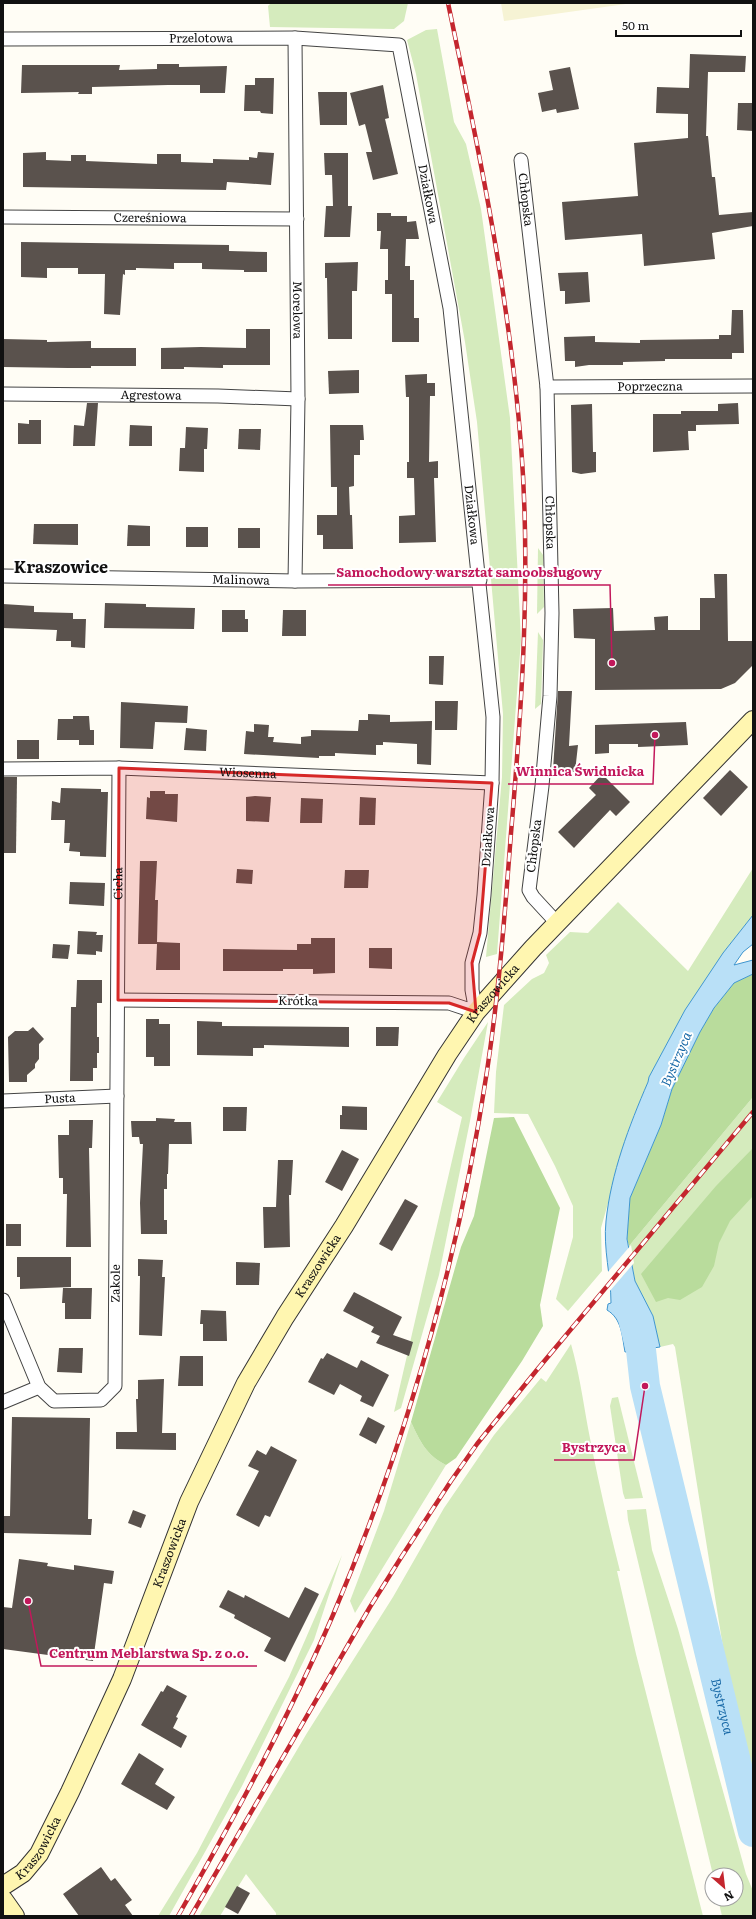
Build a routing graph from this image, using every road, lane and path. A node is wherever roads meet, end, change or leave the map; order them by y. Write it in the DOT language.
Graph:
graph roads {
  1 [pos="3,38"];
  2 [pos="295,38"];
  3 [pos="399,45"];
  4 [pos="521,160"];
  5 [pos="3,217"];
  6 [pos="297,219"];
  7 [pos="753,386"];
  8 [pos="547,387"];
  9 [pos="3,394"];
  10 [pos="298,399"];
  11 [pos="3,576"];
  12 [pos="480,580"];
  13 [pos="295,581"];
  14 [pos="753,720"];
  15 [pos="119,768"];
  16 [pos="3,769"];
  17 [pos="492,783"];
  18 [pos="557,923"];
  19 [pos="118,1000"];
  20 [pos="476,1012"];
  21 [pos="117,1096"];
  22 [pos="3,1101"];
  23 [pos="3,1300"];
  24 [pos="39,1387"];
  25 [pos="3,1402"];
  26 [pos="3,1886"];
  27 [pos="3,1899"];
  28 [pos="15,1916"];
  1 -- 2 [label="street, Przelotowa"];
  2 -- 3 [label="street, Przelotowa"];
  2 -- 6 [label="street, Morelowa"];
  3 -- 12 [label="street, Działkowa"];
  4 -- 8 [label="street, Chłopska"];
  5 -- 6 [label="street, Czereśniowa"];
  6 -- 10 [label="street, Morelowa"];
  7 -- 8 [label="street, Poprzeczna"];
  8 -- 18 [label="street, Chłopska"];
  9 -- 10 [label="street, Agrestowa"];
  10 -- 13 [label="street, Morelowa"];
  11 -- 13 [label="street, Malinowa"];
  12 -- 13 [label="street, Malinowa"];
  12 -- 17 [label="street, Działkowa"];
  14 -- 18 [label="street, Kraszowicka"];
  15 -- 16 [label="street, Wiosenna"];
  15 -- 17 [label="street, Wiosenna"];
  15 -- 19 [label="street, Cicha"];
  17 -- 20 [label="street, Działkowa"];
  18 -- 20 [label="street, Kraszowicka"];
  19 -- 20 [label="street, Krótka"];
  19 -- 21 [label="street, Zakole"];
  20 -- 26 [label="street, Kraszowicka"];
  21 -- 22 [label="street, Pusta"];
  21 -- 24 [label="street, Zakole"];
  23 -- 24 [label="street, Zakole"];
  24 -- 25 [label="street"];
  27 -- 28 [label="street"];
}
